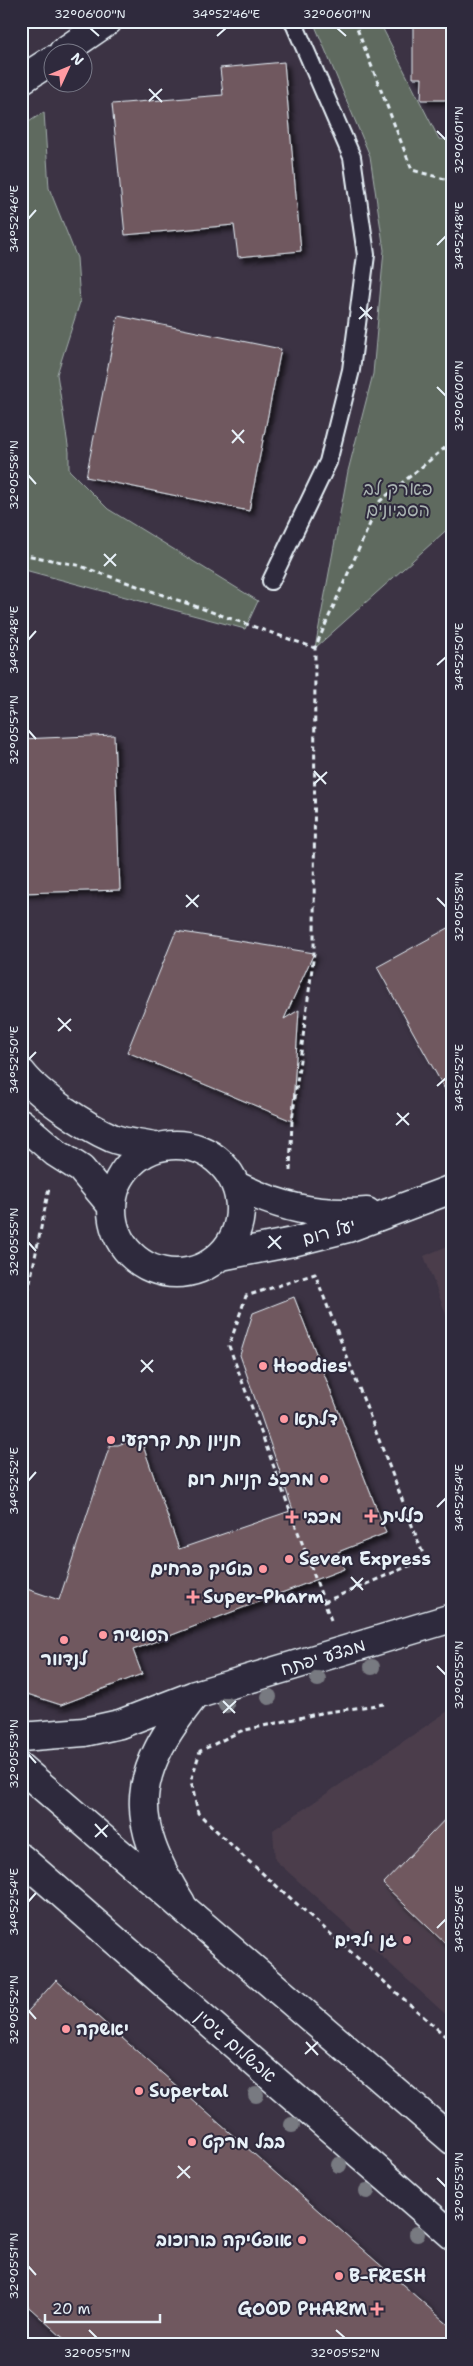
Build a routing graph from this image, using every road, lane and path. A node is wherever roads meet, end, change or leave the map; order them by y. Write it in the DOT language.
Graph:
graph roads {
  1 [pos="108,21"];
  2 [pos="293,21"];
  3 [pos="354,21"];
  4 [pos="78,42"];
  5 [pos="42,66"];
  6 [pos="21,80"];
  7 [pos="452,181"];
  8 [pos="452,442"];
  9 [pos="21,554"];
  10 [pos="271,581"];
  11 [pos="315,648"];
  12 [pos="21,1072"];
  13 [pos="21,1123"];
  14 [pos="154,1147"];
  15 [pos="56,1153"];
  16 [pos="237,1186"];
  17 [pos="452,1189"];
  18 [pos="112,1206"];
  19 [pos="289,1206"];
  20 [pos="406,1207"];
  21 [pos="221,1256"];
  22 [pos="21,1327"];
  23 [pos="324,1602"];
  24 [pos="452,1618"];
  25 [pos="195,1695"];
  26 [pos="384,1704"];
  27 [pos="21,1737"];
  28 [pos="21,1768"];
  29 [pos="21,1858"];
  30 [pos="187,1912"];
  31 [pos="452,2042"];
  32 [pos="452,2140"];
  33 [pos="452,2235"];
  1 -- 4 [label="street"];
  2 -- 10 [label="lane"];
  3 -- 7 [label="path"];
  5 -- 6 [label="street"];
  8 -- 11 [label="path"];
  9 -- 11 [label="path"];
  11 -- 19 [label="path"];
  12 -- 14 [label="street"];
  13 -- 15 [label="street"];
  14 -- 16 [label="street"];
  14 -- 18 [label="street"];
  15 -- 18 [label="street"];
  15 -- 22 [label="path"];
  16 -- 19 [label="street, יעל רום"];
  16 -- 21 [label="street"];
  17 -- 20 [label="street, יעל רום"];
  18 -- 21 [label="street"];
  19 -- 20 [label="street, יעל רום"];
  20 -- 21 [label="street, יעל רום"];
  23 -- 23 [label="path"];
  24 -- 25 [label="street, מבצע יפתח"];
  25 -- 27 [label="street, מבצע יפתח"];
  25 -- 30 [label="street"];
  26 -- 31 [label="path"];
  28 -- 30 [label="street"];
  29 -- 33 [label="street, אבשלום גיסין"];
  30 -- 32 [label="street"];
}
